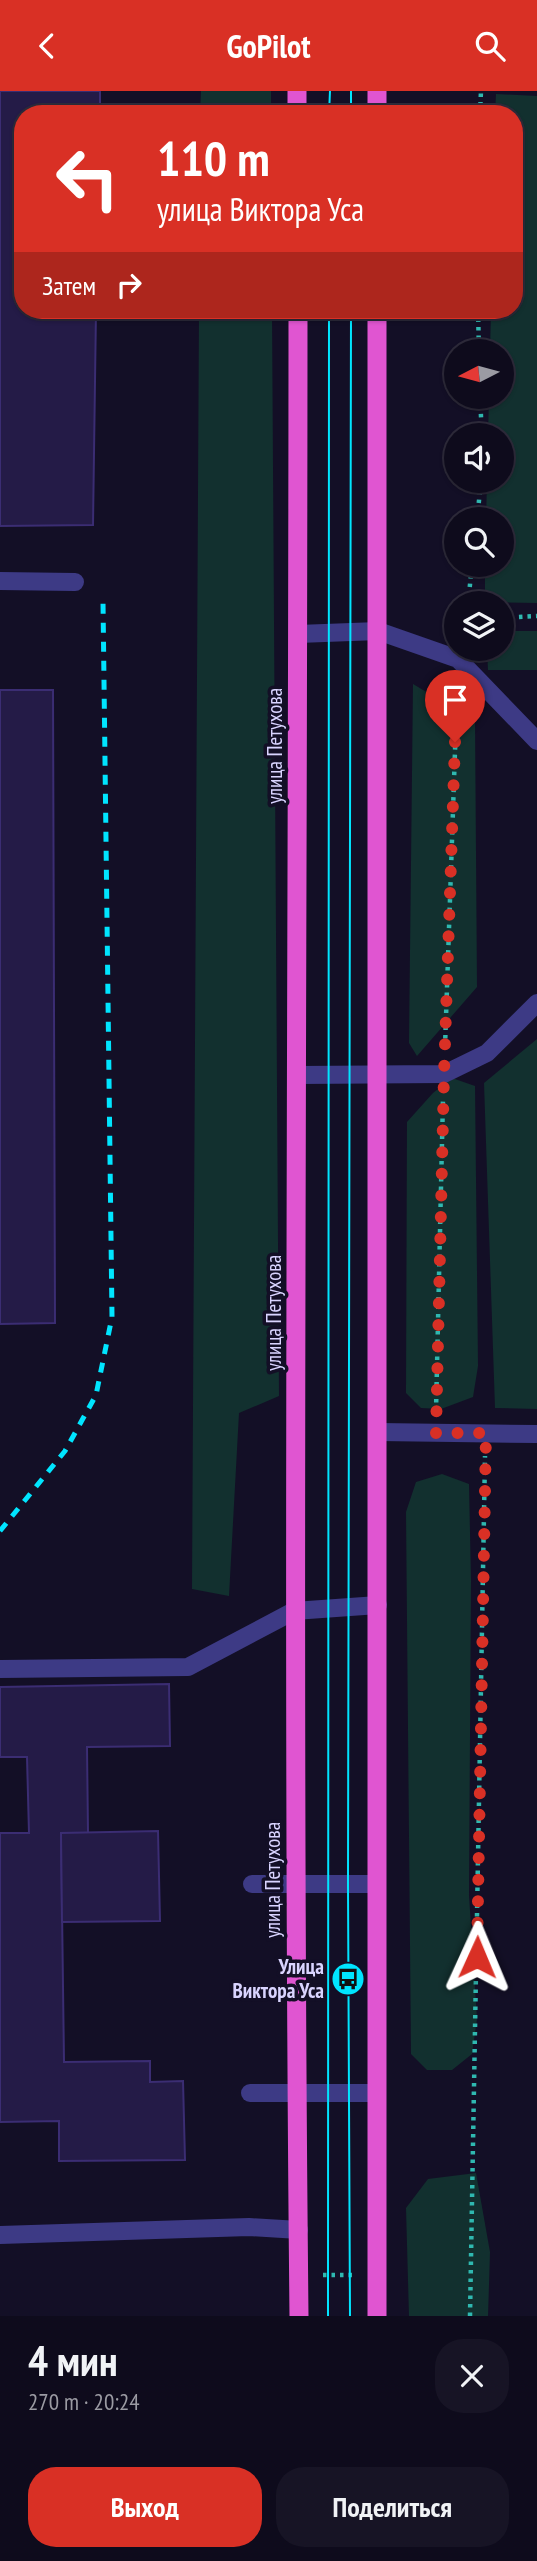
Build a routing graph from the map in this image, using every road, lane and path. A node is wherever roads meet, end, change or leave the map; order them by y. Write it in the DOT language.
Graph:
graph roads {
  1 [pos="298,319"];
  2 [pos="377,319"];
  3 [pos="478,319"];
  4 [pos="479,339"];
  5 [pos="0,581"];
  6 [pos="75,582"];
  7 [pos="537,616"];
  8 [pos="514,617"];
  9 [pos="378,631"];
  10 [pos="298,634"];
  11 [pos="444,654"];
  12 [pos="458,661"];
  13 [pos="460,661"];
  14 [pos="537,741"];
  15 [pos="537,1003"];
  16 [pos="378,1074"];
  17 [pos="444,1074"];
  18 [pos="298,1075"];
  19 [pos="378,1432"];
  20 [pos="436,1433"];
  21 [pos="486,1433"];
  22 [pos="537,1434"];
  23 [pos="378,1605"];
  24 [pos="294,1611"];
  25 [pos="0,1669"];
  26 [pos="252,1884"];
  27 [pos="296,1884"];
  28 [pos="377,1884"];
  29 [pos="250,2093"];
  30 [pos="297,2093"];
  31 [pos="377,2093"];
  32 [pos="299,2230"];
  33 [pos="0,2235"];
  34 [pos="299,2316"];
  35 [pos="377,2316"];
  36 [pos="470,2316"];
  1 -- 10 [label="highway, улица Петухова"];
  2 -- 9 [label="highway"];
  3 -- 4 [label="path"];
  5 -- 6 [label="street"];
  7 -- 8 [label="path"];
  9 -- 10 [label="street"];
  9 -- 11 [label="street"];
  9 -- 16 [label="highway"];
  10 -- 18 [label="highway, улица Петухова"];
  12 -- 17 [label="path"];
  13 -- 14 [label="street"];
  15 -- 17 [label="street"];
  16 -- 17 [label="street"];
  16 -- 18 [label="street"];
  16 -- 19 [label="highway"];
  17 -- 20 [label="path"];
  18 -- 24 [label="highway, улица Петухова"];
  19 -- 20 [label="street"];
  19 -- 23 [label="highway"];
  20 -- 21 [label="street"];
  21 -- 22 [label="street"];
  21 -- 36 [label="path"];
  23 -- 24 [label="street"];
  23 -- 28 [label="highway"];
  24 -- 25 [label="street"];
  24 -- 27 [label="highway, улица Петухова"];
  26 -- 27 [label="street"];
  27 -- 28 [label="street"];
  27 -- 30 [label="highway, улица Петухова"];
  28 -- 31 [label="highway"];
  29 -- 30 [label="street"];
  30 -- 31 [label="street"];
  30 -- 32 [label="highway, улица Петухова"];
  31 -- 35 [label="highway"];
  32 -- 33 [label="street"];
  32 -- 34 [label="highway, улица Петухова"];
}
